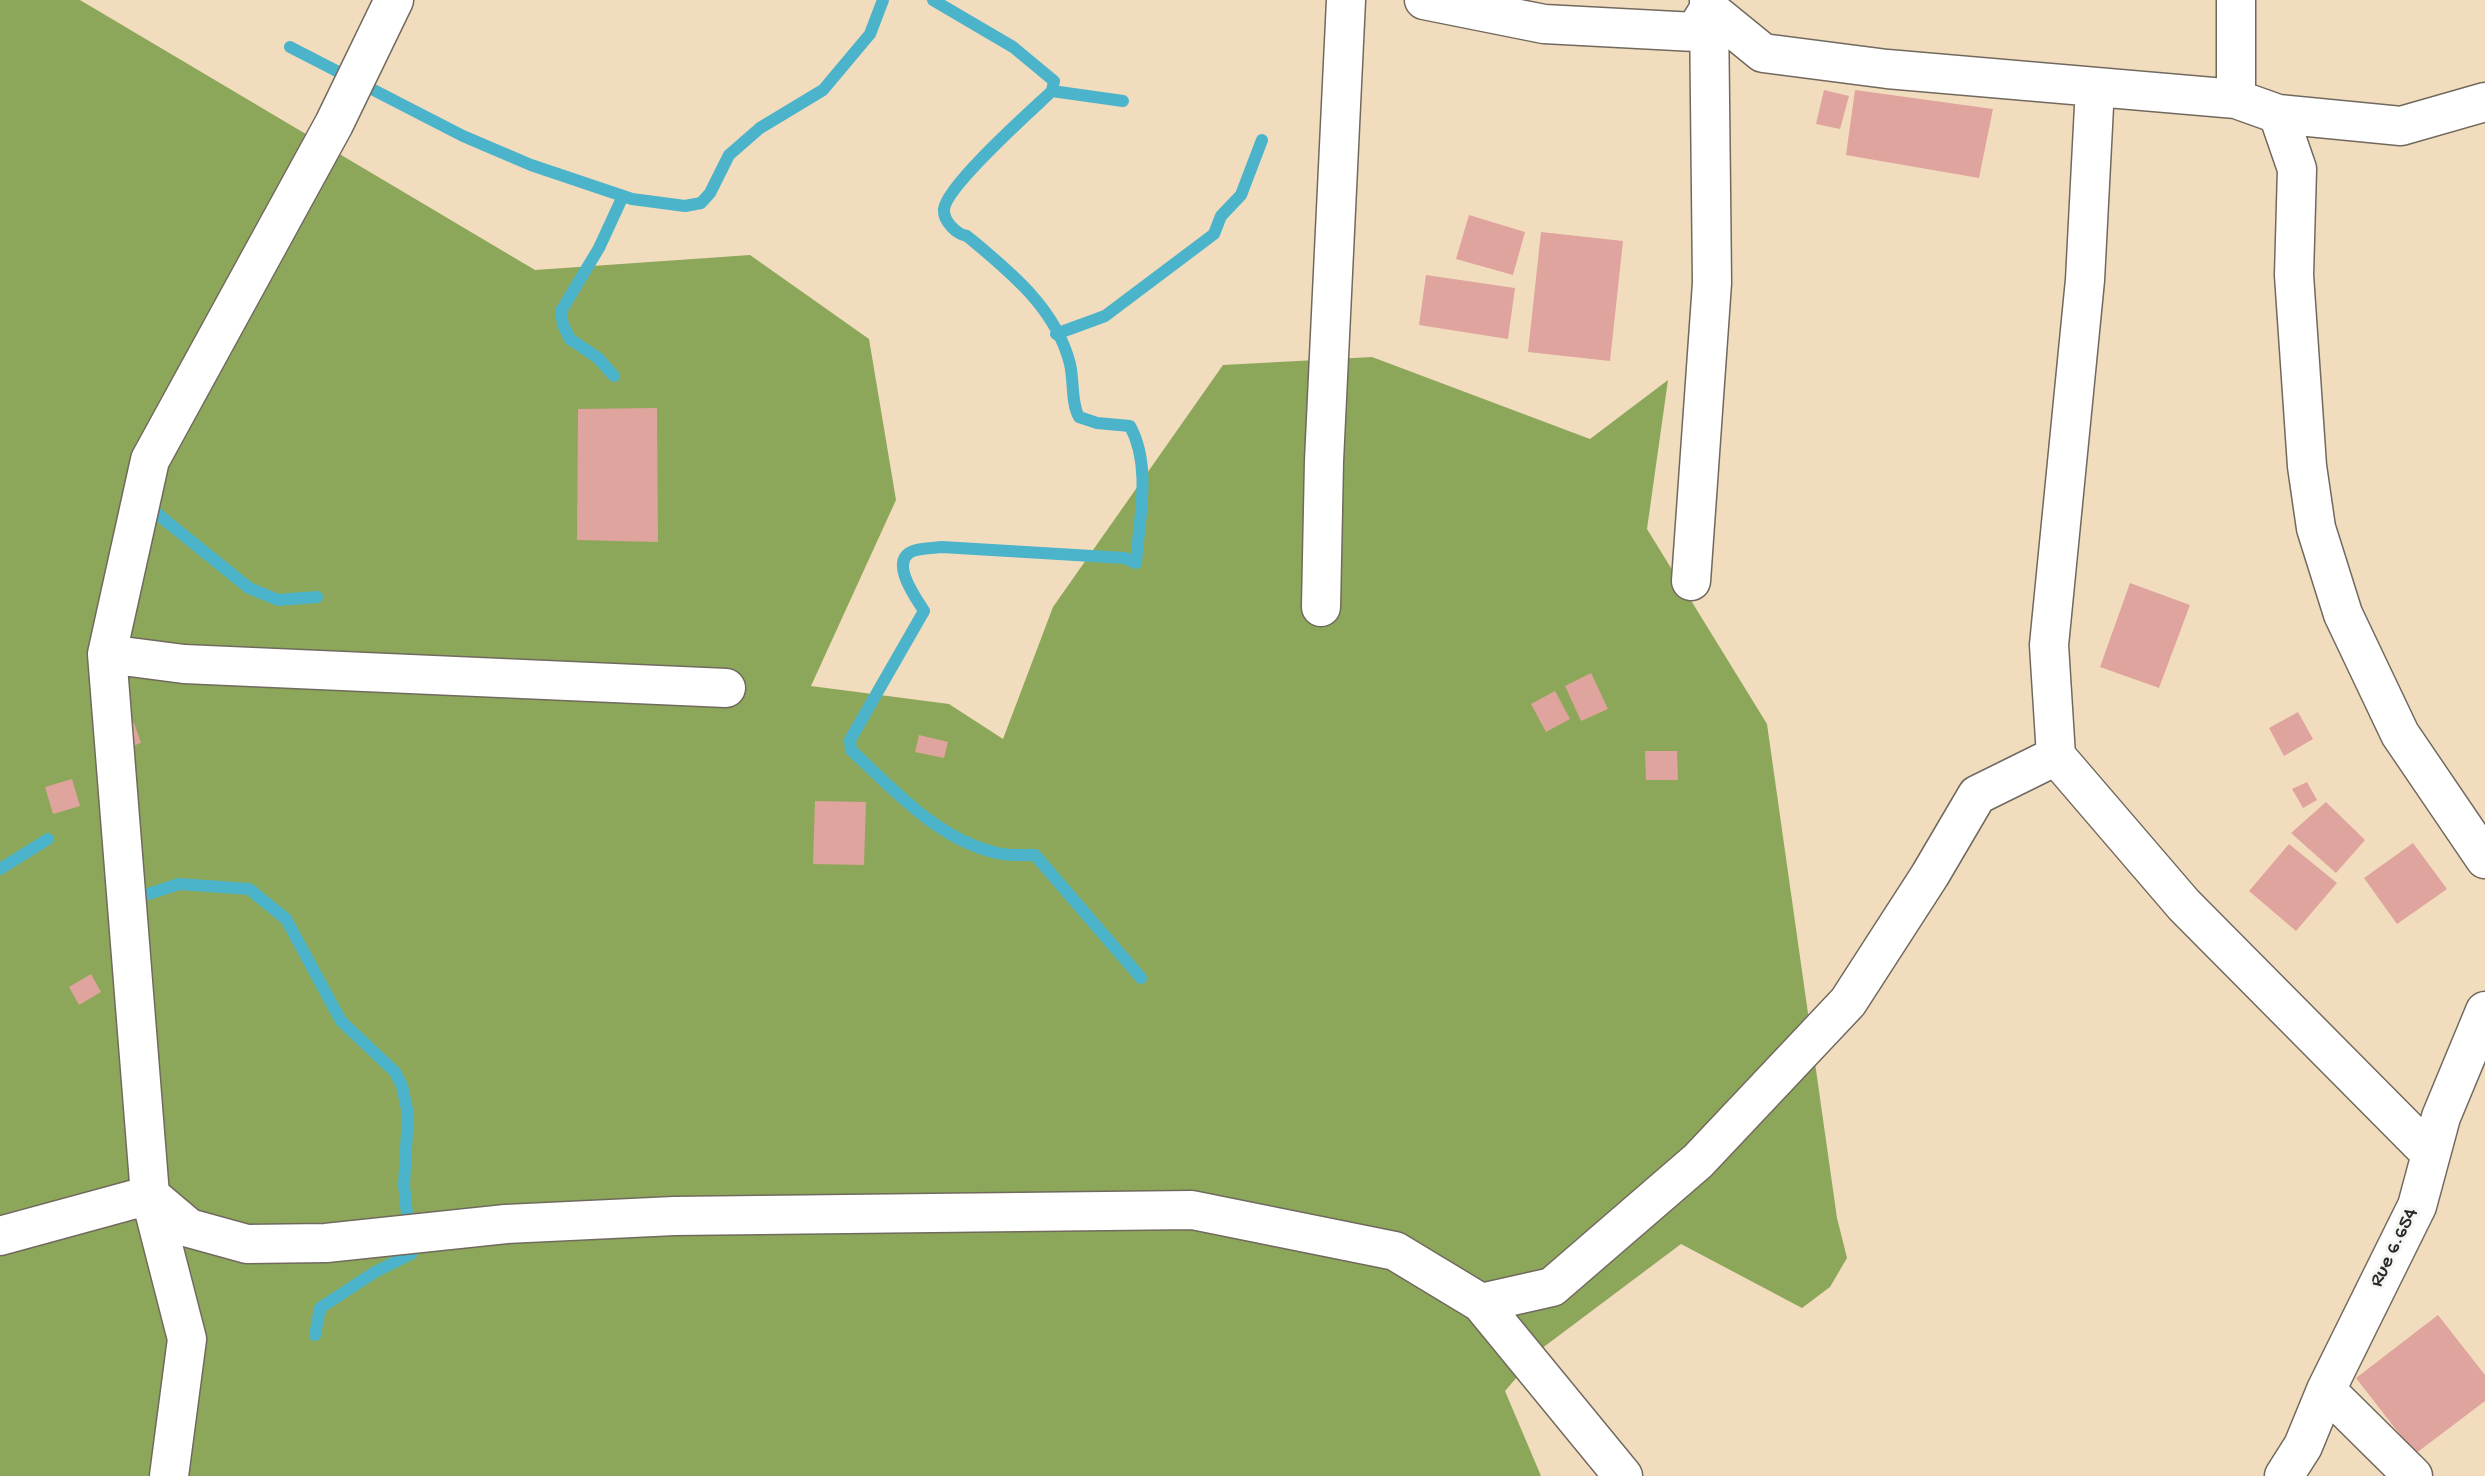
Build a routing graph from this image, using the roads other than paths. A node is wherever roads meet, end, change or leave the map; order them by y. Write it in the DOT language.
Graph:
graph roads {
  1 [pos="394,0"];
  2 [pos="1346,0"];
  3 [pos="1424,0"];
  4 [pos="2236,0"];
  5 [pos="1709,4"];
  6 [pos="2095,88"];
  7 [pos="2236,99"];
  8 [pos="2485,102"];
  9 [pos="2278,114"];
  10 [pos="1691,581"];
  11 [pos="1321,607"];
  12 [pos="107,654"];
  13 [pos="726,688"];
  14 [pos="2056,756"];
  15 [pos="2485,859"];
  16 [pos="2485,1011"];
  17 [pos="2431,1154"];
  18 [pos="150,1195"];
  19 [pos="0,1236"];
  20 [pos="1480,1303"];
  21 [pos="2326,1390"];
  22 [pos="169,1476"];
  23 [pos="1623,1476"];
  24 [pos="2284,1476"];
  25 [pos="2413,1476"];
  1 -- 12 [label="street"];
  2 -- 11 [label="street"];
  3 -- 5 [label="street"];
  4 -- 7 [label="street"];
  5 -- 6 [label="street"];
  5 -- 10 [label="street"];
  6 -- 7 [label="street"];
  6 -- 14 [label="street"];
  7 -- 9 [label="street"];
  8 -- 9 [label="street"];
  9 -- 15 [label="street"];
  12 -- 13 [label="street"];
  12 -- 18 [label="street"];
  14 -- 17 [label="street"];
  14 -- 20 [label="street"];
  16 -- 17 [label="street, Rue 6.654"];
  17 -- 21 [label="street, Rue 6.654"];
  18 -- 19 [label="street"];
  18 -- 20 [label="street"];
  18 -- 22 [label="street"];
  20 -- 23 [label="street"];
  21 -- 24 [label="street, Rue 6.654"];
  21 -- 25 [label="street"];
}
